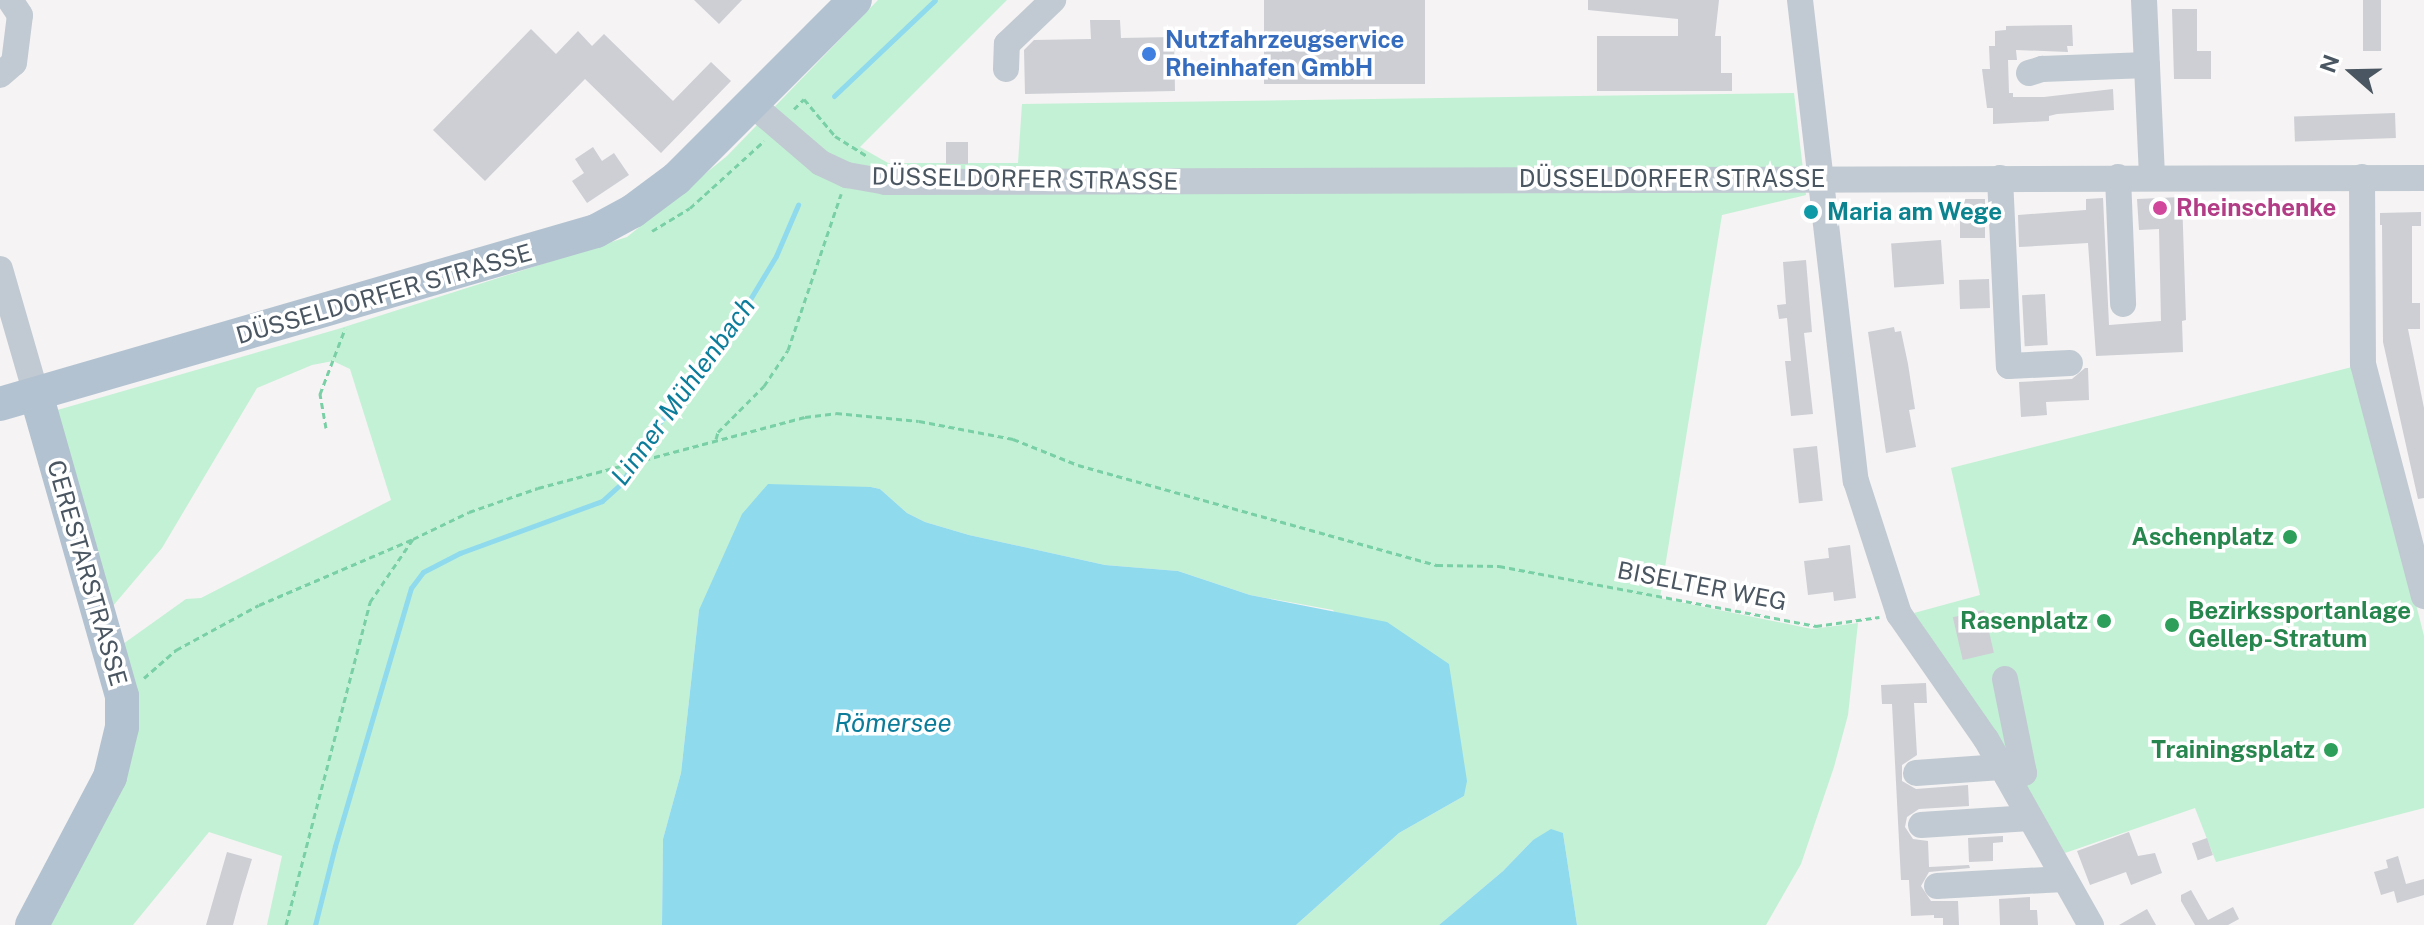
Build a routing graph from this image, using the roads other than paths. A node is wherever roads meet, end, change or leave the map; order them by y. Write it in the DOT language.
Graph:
graph roads {
  1 [pos="10,0"];
  2 [pos="855,0"];
  3 [pos="1053,0"];
  4 [pos="1800,0"];
  5 [pos="2144,0"];
  6 [pos="2147,65"];
  7 [pos="1006,69"];
  8 [pos="2029,73"];
  9 [pos="0,75"];
  10 [pos="765,116"];
  11 [pos="2118,177"];
  12 [pos="2152,177"];
  13 [pos="2362,177"];
  14 [pos="1820,178"];
  15 [pos="2000,178"];
  16 [pos="2424,178"];
  17 [pos="0,269"];
  18 [pos="2123,304"];
  19 [pos="2070,363"];
  20 [pos="36,394"];
  21 [pos="0,404"];
  22 [pos="2424,596"];
  23 [pos="2005,679"];
  24 [pos="2004,772"];
  25 [pos="1916,773"];
  26 [pos="2030,818"];
  27 [pos="1921,825"];
  28 [pos="2064,879"];
  29 [pos="1937,886"];
  30 [pos="32,925"];
  31 [pos="2091,925"];
  1 -- 9 [label="street"];
  2 -- 10 [label="main road"];
  3 -- 7 [label="street"];
  4 -- 14 [label="street"];
  5 -- 6 [label="street"];
  6 -- 8 [label="street"];
  6 -- 12 [label="street"];
  10 -- 14 [label="street, DÜSSELDORFER STRASSE"];
  10 -- 20 [label="main road, DÜSSELDORFER STRASSE"];
  11 -- 12 [label="street, DÜSSELDORFER STRASSE"];
  11 -- 15 [label="street, DÜSSELDORFER STRASSE"];
  11 -- 18 [label="street"];
  12 -- 13 [label="street, DÜSSELDORFER STRASSE"];
  13 -- 16 [label="street, DÜSSELDORFER STRASSE"];
  13 -- 22 [label="street"];
  14 -- 15 [label="street, DÜSSELDORFER STRASSE"];
  14 -- 24 [label="street"];
  15 -- 19 [label="street"];
  17 -- 20 [label="street"];
  20 -- 21 [label="main road, DÜSSELDORFER STRASSE"];
  20 -- 30 [label="main road, CERESTARSTRASSE"];
  23 -- 24 [label="street"];
  24 -- 25 [label="street"];
  24 -- 26 [label="street"];
  26 -- 27 [label="street"];
  26 -- 28 [label="street"];
  28 -- 29 [label="street"];
  28 -- 31 [label="street"];
}
